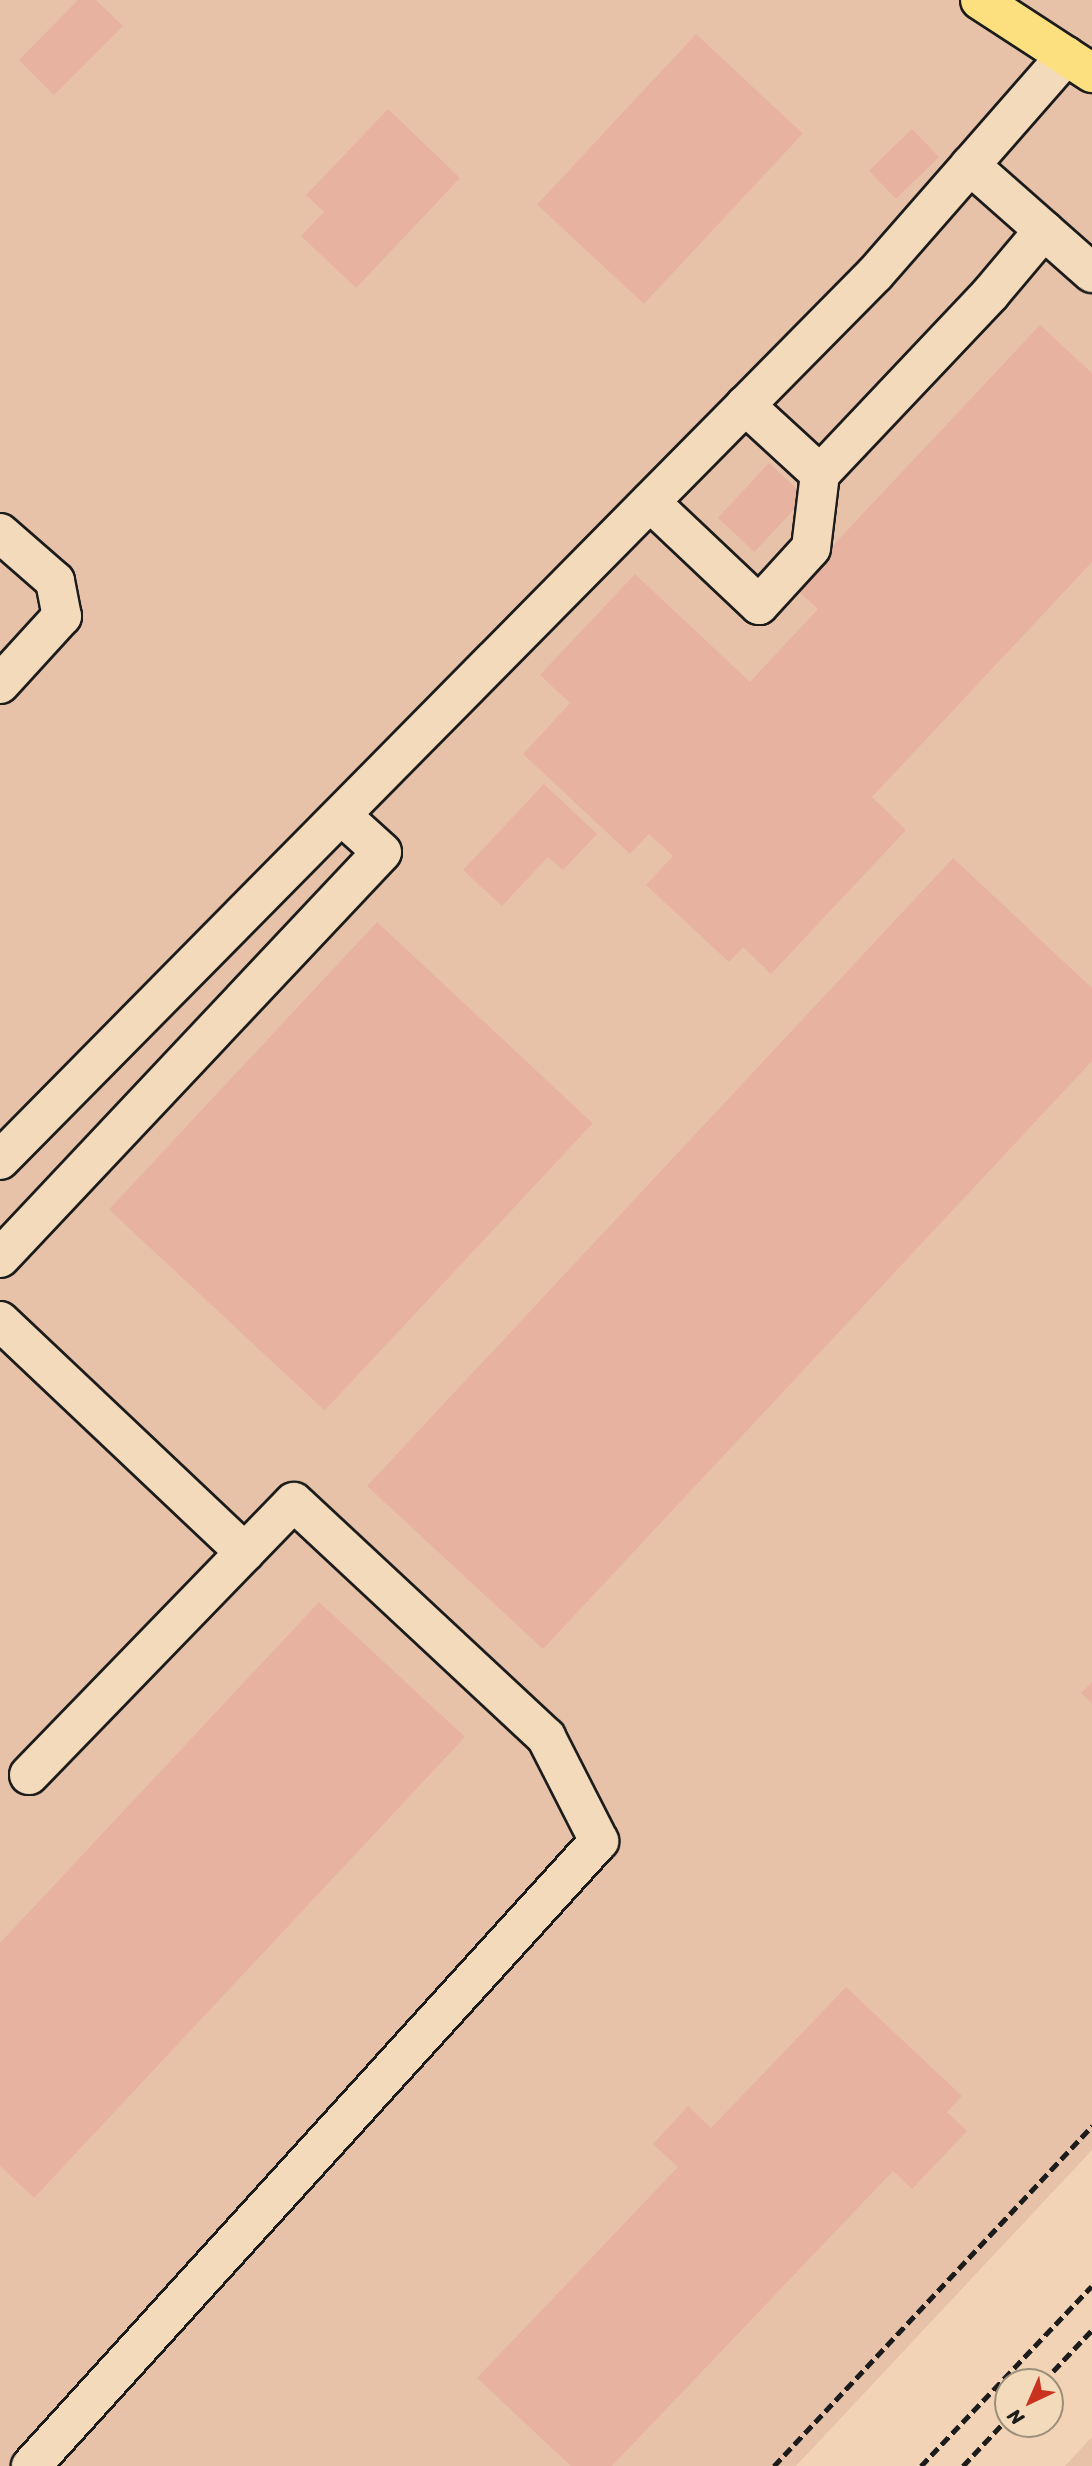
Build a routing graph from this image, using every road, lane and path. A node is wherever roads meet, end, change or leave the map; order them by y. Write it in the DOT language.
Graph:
graph roads {
  1 [pos="980,0"];
  2 [pos="1079,64"];
  3 [pos="970,165"];
  4 [pos="1044,230"];
  5 [pos="1092,273"];
  6 [pos="746,405"];
  7 [pos="820,474"];
  8 [pos="650,502"];
  9 [pos="0,533"];
  10 [pos="0,684"];
  11 [pos="341,815"];
  12 [pos="0,1160"];
  13 [pos="0,1258"];
  14 [pos="0,1321"];
  15 [pos="245,1553"];
  16 [pos="29,1775"];
  17 [pos="31,2466"];
  1 -- 2 [label="main road"];
  2 -- 3 [label="lane"];
  3 -- 4 [label="lane"];
  3 -- 6 [label="lane"];
  4 -- 5 [label="lane"];
  4 -- 7 [label="lane"];
  6 -- 7 [label="lane"];
  6 -- 8 [label="lane"];
  7 -- 8 [label="lane"];
  8 -- 11 [label="lane"];
  9 -- 10 [label="lane"];
  11 -- 12 [label="lane"];
  11 -- 13 [label="lane"];
  14 -- 15 [label="lane"];
  15 -- 16 [label="lane"];
  15 -- 17 [label="lane"];
}
